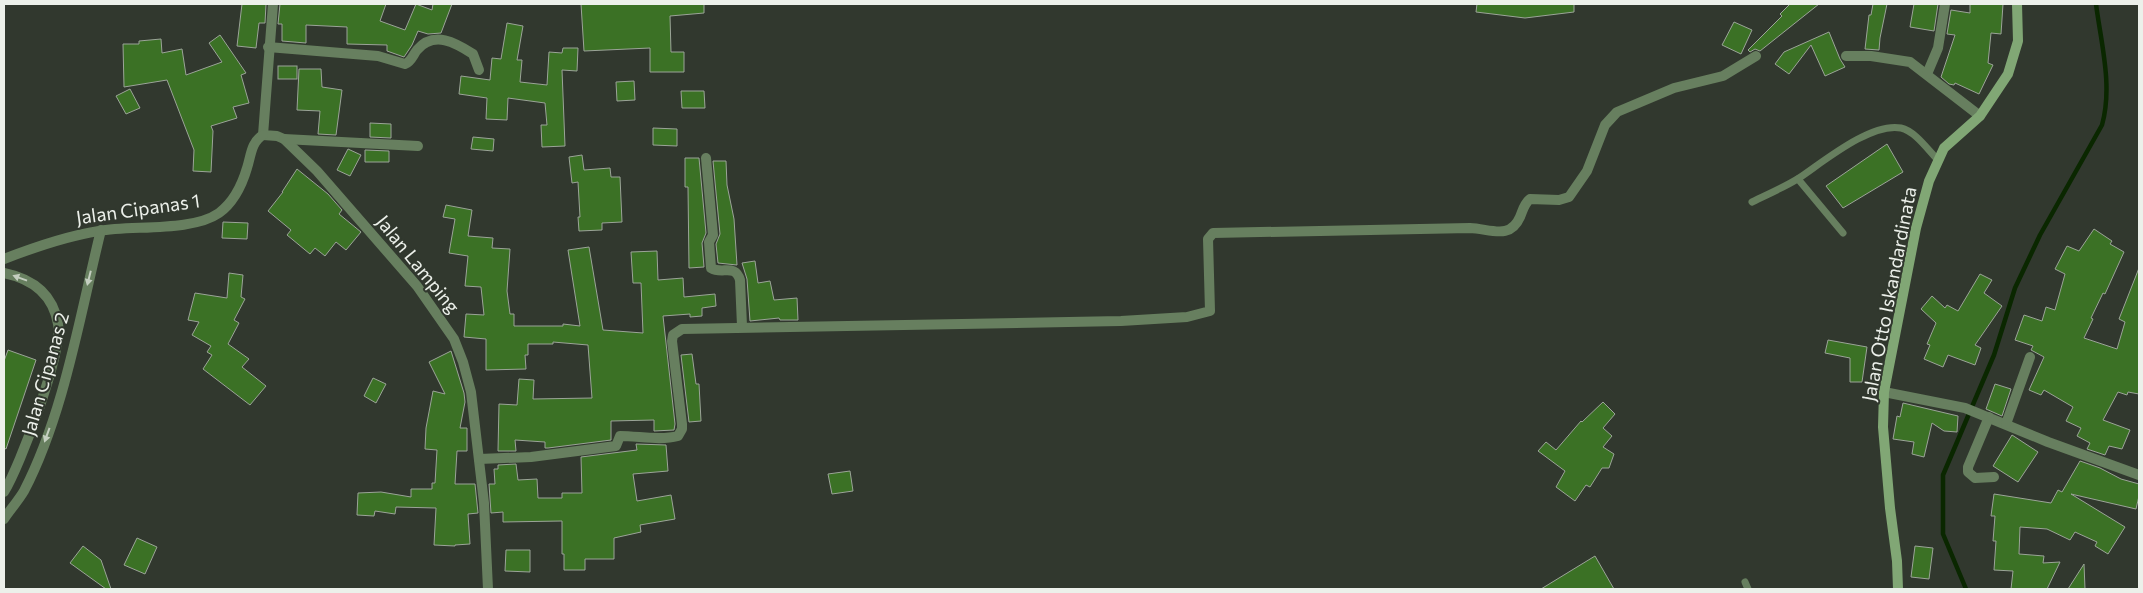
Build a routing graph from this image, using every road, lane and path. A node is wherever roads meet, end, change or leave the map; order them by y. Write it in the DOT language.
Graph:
graph roads {
  1 [pos="273,4"];
  2 [pos="1945,4"];
  3 [pos="2017,4"];
  4 [pos="268,47"];
  5 [pos="1756,56"];
  6 [pos="1846,56"];
  7 [pos="479,70"];
  8 [pos="1927,74"];
  9 [pos="1980,116"];
  10 [pos="263,135"];
  11 [pos="284,139"];
  12 [pos="418,146"];
  13 [pos="706,158"];
  14 [pos="1938,160"];
  15 [pos="1798,179"];
  16 [pos="1752,202"];
  17 [pos="101,230"];
  18 [pos="1843,234"];
  19 [pos="4,259"];
  20 [pos="4,273"];
  21 [pos="742,326"];
  22 [pos="2030,356"];
  23 [pos="1884,392"];
  24 [pos="1989,417"];
  25 [pos="2006,424"];
  26 [pos="479,459"];
  27 [pos="2137,471"];
  28 [pos="1994,476"];
  29 [pos="4,492"];
  30 [pos="4,519"];
  31 [pos="488,589"];
  32 [pos="1898,589"];
  1 -- 4 [label="street"];
  2 -- 8 [label="street"];
  3 -- 9 [label="main road, Jalan Otto Iskandardinata"];
  4 -- 7 [label="street"];
  4 -- 10 [label="street"];
  5 -- 21 [label="street"];
  6 -- 8 [label="street"];
  8 -- 9 [label="street"];
  9 -- 14 [label="main road, Jalan Otto Iskandardinata"];
  10 -- 11 [label="street"];
  10 -- 17 [label="street, Jalan Cipanas 1"];
  11 -- 12 [label="street"];
  11 -- 26 [label="street, Jalan Lamping"];
  13 -- 21 [label="street"];
  14 -- 15 [label="lane"];
  14 -- 23 [label="main road, Jalan Otto Iskandardinata"];
  15 -- 16 [label="lane"];
  15 -- 18 [label="lane"];
  17 -- 19 [label="street, Jalan Cipanas 1"];
  17 -- 30 [label="street, Jalan Cipanas 2, one-way"];
  29 -- 20 [label="street, Jalan Cipanas 2, one-way"];
  21 -- 26 [label="street"];
  22 -- 25 [label="street"];
  23 -- 24 [label="street"];
  23 -- 32 [label="main road, Jalan Otto Iskandardinata"];
  24 -- 25 [label="street"];
  24 -- 28 [label="street"];
  25 -- 27 [label="street"];
  26 -- 31 [label="street, Jalan Lamping"];
}
